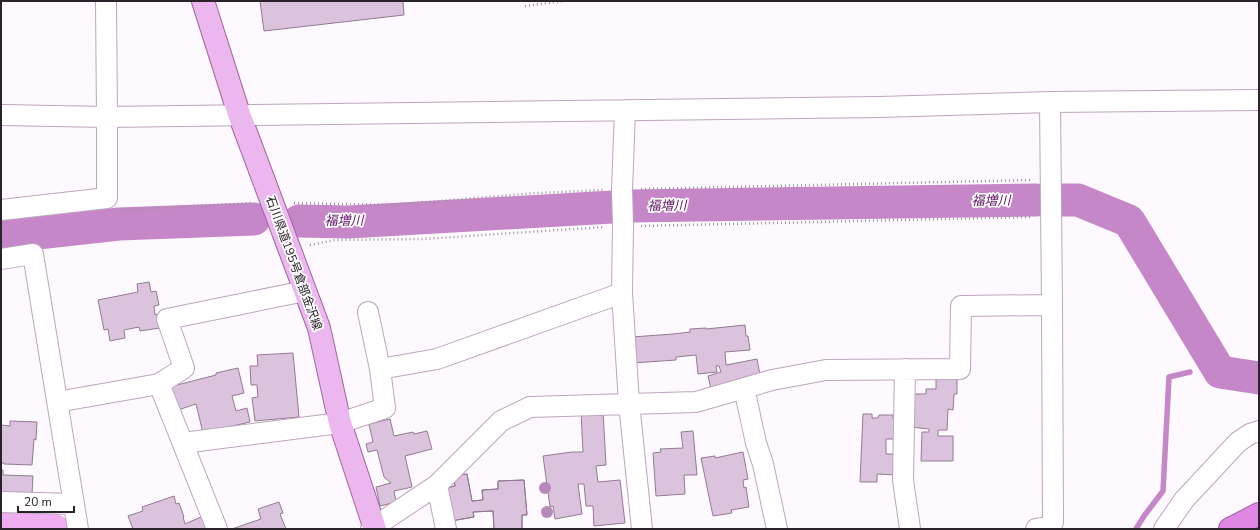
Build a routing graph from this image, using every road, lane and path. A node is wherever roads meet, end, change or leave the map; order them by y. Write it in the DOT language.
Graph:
graph roads {
  1 [pos="106,1"];
  2 [pos="203,1"];
  3 [pos="564,1"];
  4 [pos="525,6"];
  5 [pos="1259,100"];
  6 [pos="1050,102"];
  7 [pos="625,110"];
  8 [pos="239,114"];
  9 [pos="1,116"];
  10 [pos="107,117"];
  11 [pos="1051,180"];
  12 [pos="622,190"];
  13 [pos="107,198"];
  14 [pos="272,202"];
  15 [pos="1,210"];
  16 [pos="1051,217"];
  17 [pos="623,226"];
  18 [pos="287,244"];
  19 [pos="1,259"];
  20 [pos="305,291"];
  21 [pos="622,293"];
  22 [pos="1052,305"];
  23 [pos="368,312"];
  24 [pos="380,369"];
  25 [pos="905,369"];
  26 [pos="159,384"];
  27 [pos="744,388"];
  28 [pos="56,402"];
  29 [pos="629,403"];
  30 [pos="340,422"];
  31 [pos="1259,430"];
  32 [pos="183,443"];
  33 [pos="437,486"];
  34 [pos="1,502"];
  35 [pos="74,504"];
  36 [pos="1259,514"];
  37 [pos="374,528"];
  38 [pos="78,529"];
  39 [pos="217,529"];
  40 [pos="446,529"];
  41 [pos="642,529"];
  42 [pos="777,529"];
  43 [pos="910,529"];
  44 [pos="1036,529"];
  45 [pos="1164,529"];
  46 [pos="1230,529"];
  1 -- 10 [label="street"];
  2 -- 8 [label="main road, 石川県道195号倉部金沢線"];
  3 -- 4 [label="path"];
  5 -- 6 [label="street"];
  6 -- 7 [label="street"];
  6 -- 11 [label="street"];
  7 -- 8 [label="street"];
  7 -- 12 [label="street"];
  8 -- 10 [label="street"];
  8 -- 14 [label="main road, 石川県道195号倉部金沢線"];
  9 -- 10 [label="street"];
  10 -- 13 [label="street"];
  11 -- 12 [label="path"];
  11 -- 16 [label="street"];
  12 -- 14 [label="path"];
  12 -- 17 [label="street"];
  13 -- 14 [label="path"];
  13 -- 15 [label="street"];
  14 -- 18 [label="main road, 石川県道195号倉部金沢線"];
  16 -- 17 [label="path"];
  16 -- 22 [label="street"];
  17 -- 18 [label="path"];
  17 -- 21 [label="street"];
  18 -- 20 [label="main road, 石川県道195号倉部金沢線"];
  19 -- 28 [label="street"];
  20 -- 26 [label="street"];
  20 -- 30 [label="main road, 石川県道195号倉部金沢線"];
  21 -- 24 [label="street"];
  21 -- 29 [label="street"];
  22 -- 25 [label="street"];
  22 -- 44 [label="street"];
  23 -- 24 [label="street"];
  24 -- 30 [label="street"];
  25 -- 27 [label="street"];
  25 -- 43 [label="street"];
  26 -- 28 [label="street"];
  26 -- 32 [label="street"];
  27 -- 29 [label="street"];
  27 -- 42 [label="street"];
  28 -- 35 [label="street"];
  29 -- 33 [label="street"];
  29 -- 41 [label="street"];
  30 -- 32 [label="street"];
  30 -- 37 [label="main road, 石川県道195号倉部金沢線"];
  31 -- 45 [label="street"];
  32 -- 39 [label="street"];
  33 -- 37 [label="street"];
  33 -- 40 [label="street"];
  34 -- 35 [label="street"];
  35 -- 38 [label="street"];
  36 -- 46 [label="highway"];
}
